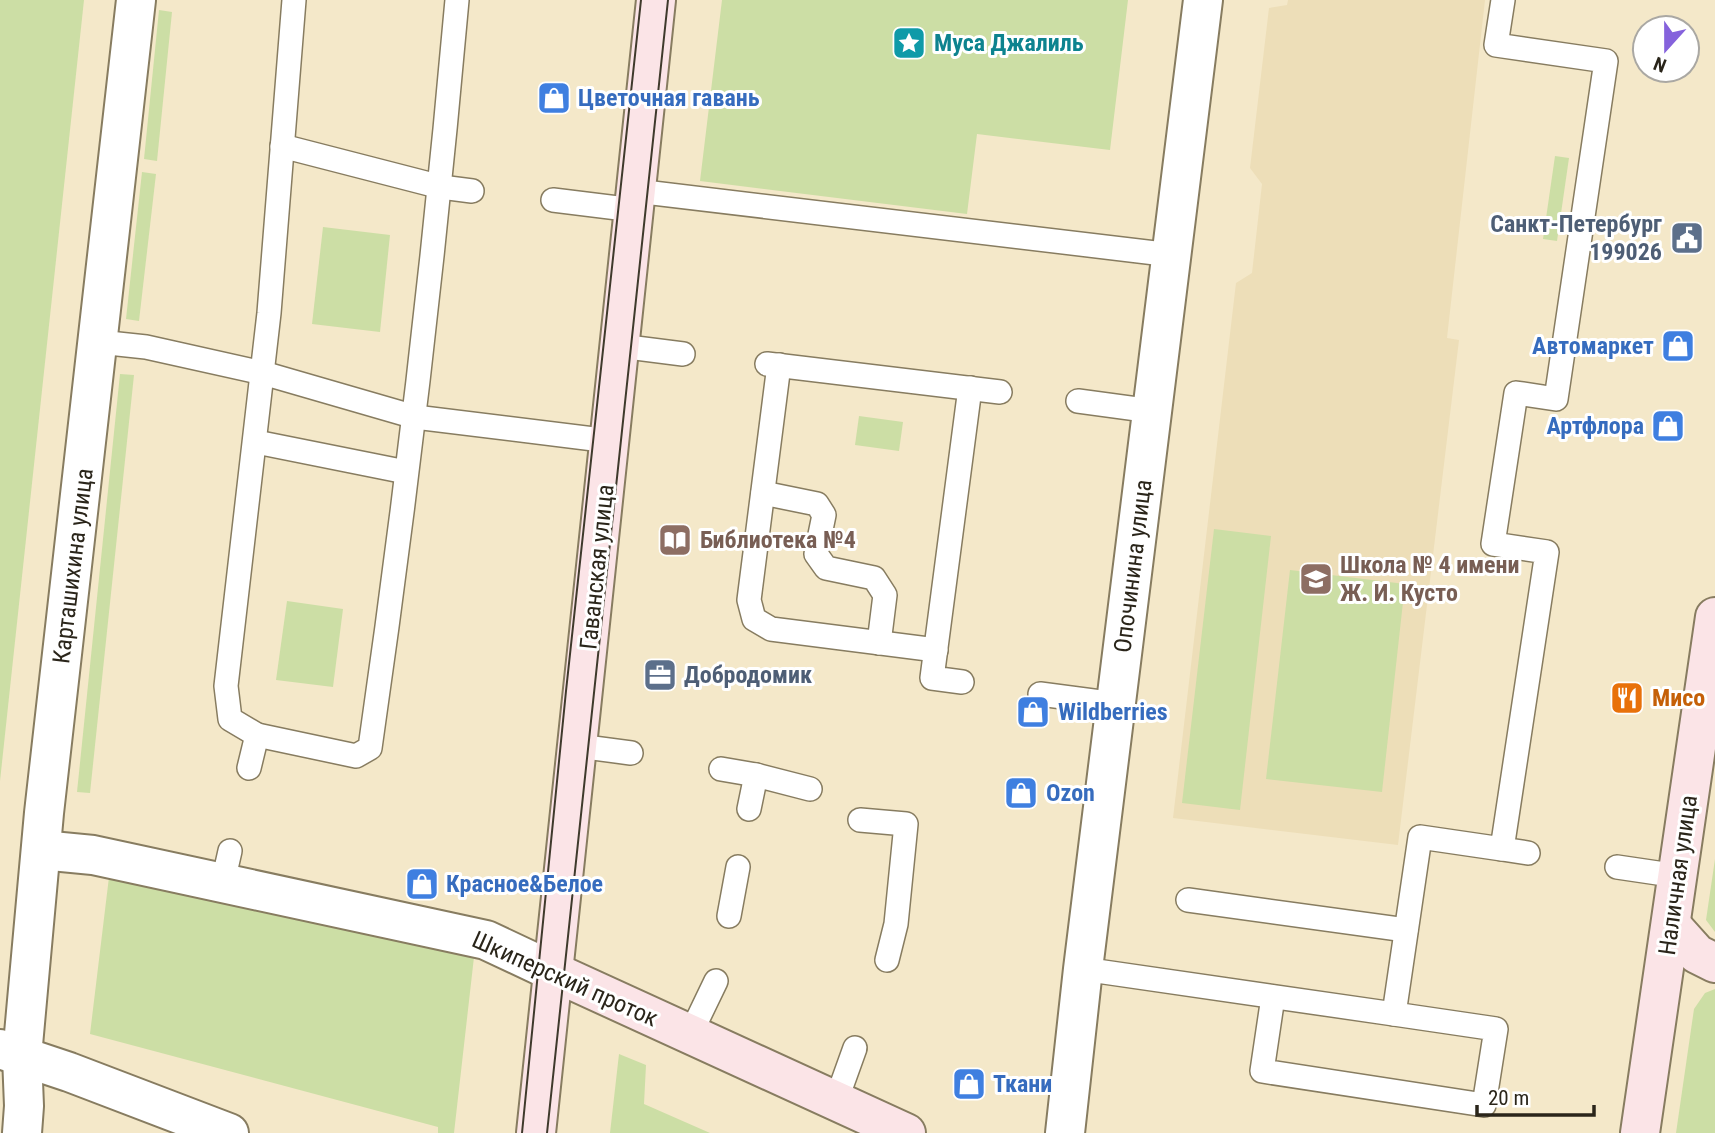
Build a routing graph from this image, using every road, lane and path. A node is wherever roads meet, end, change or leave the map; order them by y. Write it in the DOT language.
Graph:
graph roads {
  1 [pos="136,0"];
  2 [pos="294,0"];
  3 [pos="457,0"];
  4 [pos="656,0"];
  5 [pos="1203,0"];
  6 [pos="1503,0"];
  7 [pos="282,146"];
  8 [pos="441,187"];
  9 [pos="472,191"];
  10 [pos="553,200"];
  11 [pos="635,200"];
  12 [pos="1172,255"];
  13 [pos="99,342"];
  14 [pos="620,346"];
  15 [pos="683,354"];
  16 [pos="263,373"];
  17 [pos="970,388"];
  18 [pos="1000,392"];
  19 [pos="1078,401"];
  20 [pos="1152,411"];
  21 [pos="415,417"];
  22 [pos="610,441"];
  23 [pos="256,442"];
  24 [pos="407,472"];
  25 [pos="763,493"];
  26 [pos="1715,617"];
  27 [pos="879,643"];
  28 [pos="936,650"];
  29 [pos="962,682"];
  30 [pos="1040,694"];
  31 [pos="1116,704"];
  32 [pos="257,735"];
  33 [pos="578,746"];
  34 [pos="631,753"];
  35 [pos="249,768"];
  36 [pos="721,769"];
  37 [pos="756,775"];
  38 [pos="810,789"];
  39 [pos="750,809"];
  40 [pos="860,820"];
  41 [pos="1502,849"];
  42 [pos="41,850"];
  43 [pos="1528,853"];
  44 [pos="738,867"];
  45 [pos="1617,867"];
  46 [pos="1678,876"];
  47 [pos="1188,900"];
  48 [pos="729,916"];
  49 [pos="1671,925"];
  50 [pos="1406,930"];
  51 [pos="887,960"];
  52 [pos="1715,963"];
  53 [pos="1083,969"];
  54 [pos="554,972"];
  55 [pos="716,981"];
  56 [pos="1273,997"];
  57 [pos="1394,1014"];
  58 [pos="690,1035"];
  59 [pos="855,1048"];
  60 [pos="11,1052"];
  61 [pos="836,1101"];
  62 [pos="22,1133"];
  63 [pos="229,1133"];
  64 [pos="536,1133"];
  65 [pos="906,1133"];
  66 [pos="1065,1133"];
  67 [pos="1640,1133"];
  1 -- 13 [label="street, Карташихина улица"];
  2 -- 7 [label="lane"];
  3 -- 8 [label="lane"];
  4 -- 11 [label="main road, Гаванская улица"];
  5 -- 12 [label="street, Опочинина улица"];
  6 -- 41 [label="lane"];
  7 -- 8 [label="lane"];
  7 -- 16 [label="lane"];
  8 -- 9 [label="lane"];
  8 -- 21 [label="lane"];
  10 -- 11 [label="lane"];
  11 -- 12 [label="lane"];
  11 -- 14 [label="main road, Гаванская улица"];
  12 -- 20 [label="street, Опочинина улица"];
  13 -- 16 [label="lane"];
  13 -- 42 [label="street, Карташихина улица"];
  14 -- 15 [label="lane"];
  14 -- 22 [label="main road, Гаванская улица"];
  16 -- 21 [label="lane"];
  16 -- 23 [label="lane"];
  17 -- 18 [label="lane"];
  17 -- 25 [label="lane"];
  17 -- 28 [label="lane"];
  19 -- 20 [label="lane"];
  20 -- 31 [label="street, Опочинина улица"];
  21 -- 22 [label="lane"];
  21 -- 24 [label="lane"];
  22 -- 33 [label="main road, Гаванская улица"];
  23 -- 24 [label="lane"];
  23 -- 32 [label="lane"];
  24 -- 32 [label="lane"];
  25 -- 27 [label="lane"];
  25 -- 27 [label="lane"];
  26 -- 46 [label="main road, Наличная улица"];
  27 -- 28 [label="lane"];
  28 -- 29 [label="lane"];
  30 -- 31 [label="lane"];
  31 -- 53 [label="street, Опочинина улица"];
  32 -- 35 [label="lane"];
  33 -- 34 [label="lane"];
  33 -- 54 [label="main road, Гаванская улица"];
  36 -- 37 [label="lane"];
  37 -- 38 [label="lane"];
  37 -- 39 [label="lane"];
  40 -- 51 [label="lane"];
  41 -- 43 [label="lane"];
  41 -- 50 [label="lane"];
  42 -- 54 [label="street, Шкиперский проток"];
  42 -- 60 [label="street, Карташихина улица"];
  44 -- 48 [label="lane"];
  45 -- 46 [label="lane"];
  46 -- 49 [label="main road, Наличная улица"];
  47 -- 50 [label="lane"];
  49 -- 52 [label="main road"];
  49 -- 67 [label="main road, Наличная улица"];
  50 -- 57 [label="lane"];
  53 -- 56 [label="lane"];
  53 -- 66 [label="street, Опочинина улица"];
  54 -- 58 [label="main road, Шкиперский проток"];
  54 -- 64 [label="main road, Гаванская улица"];
  55 -- 58 [label="lane"];
  56 -- 57 [label="lane"];
  56 -- 57 [label="lane"];
  58 -- 61 [label="main road, Шкиперский проток"];
  59 -- 61 [label="lane"];
  60 -- 62 [label="street, Карташихина улица"];
  60 -- 63 [label="street"];
  61 -- 65 [label="main road, Шкиперский проток"];
}
